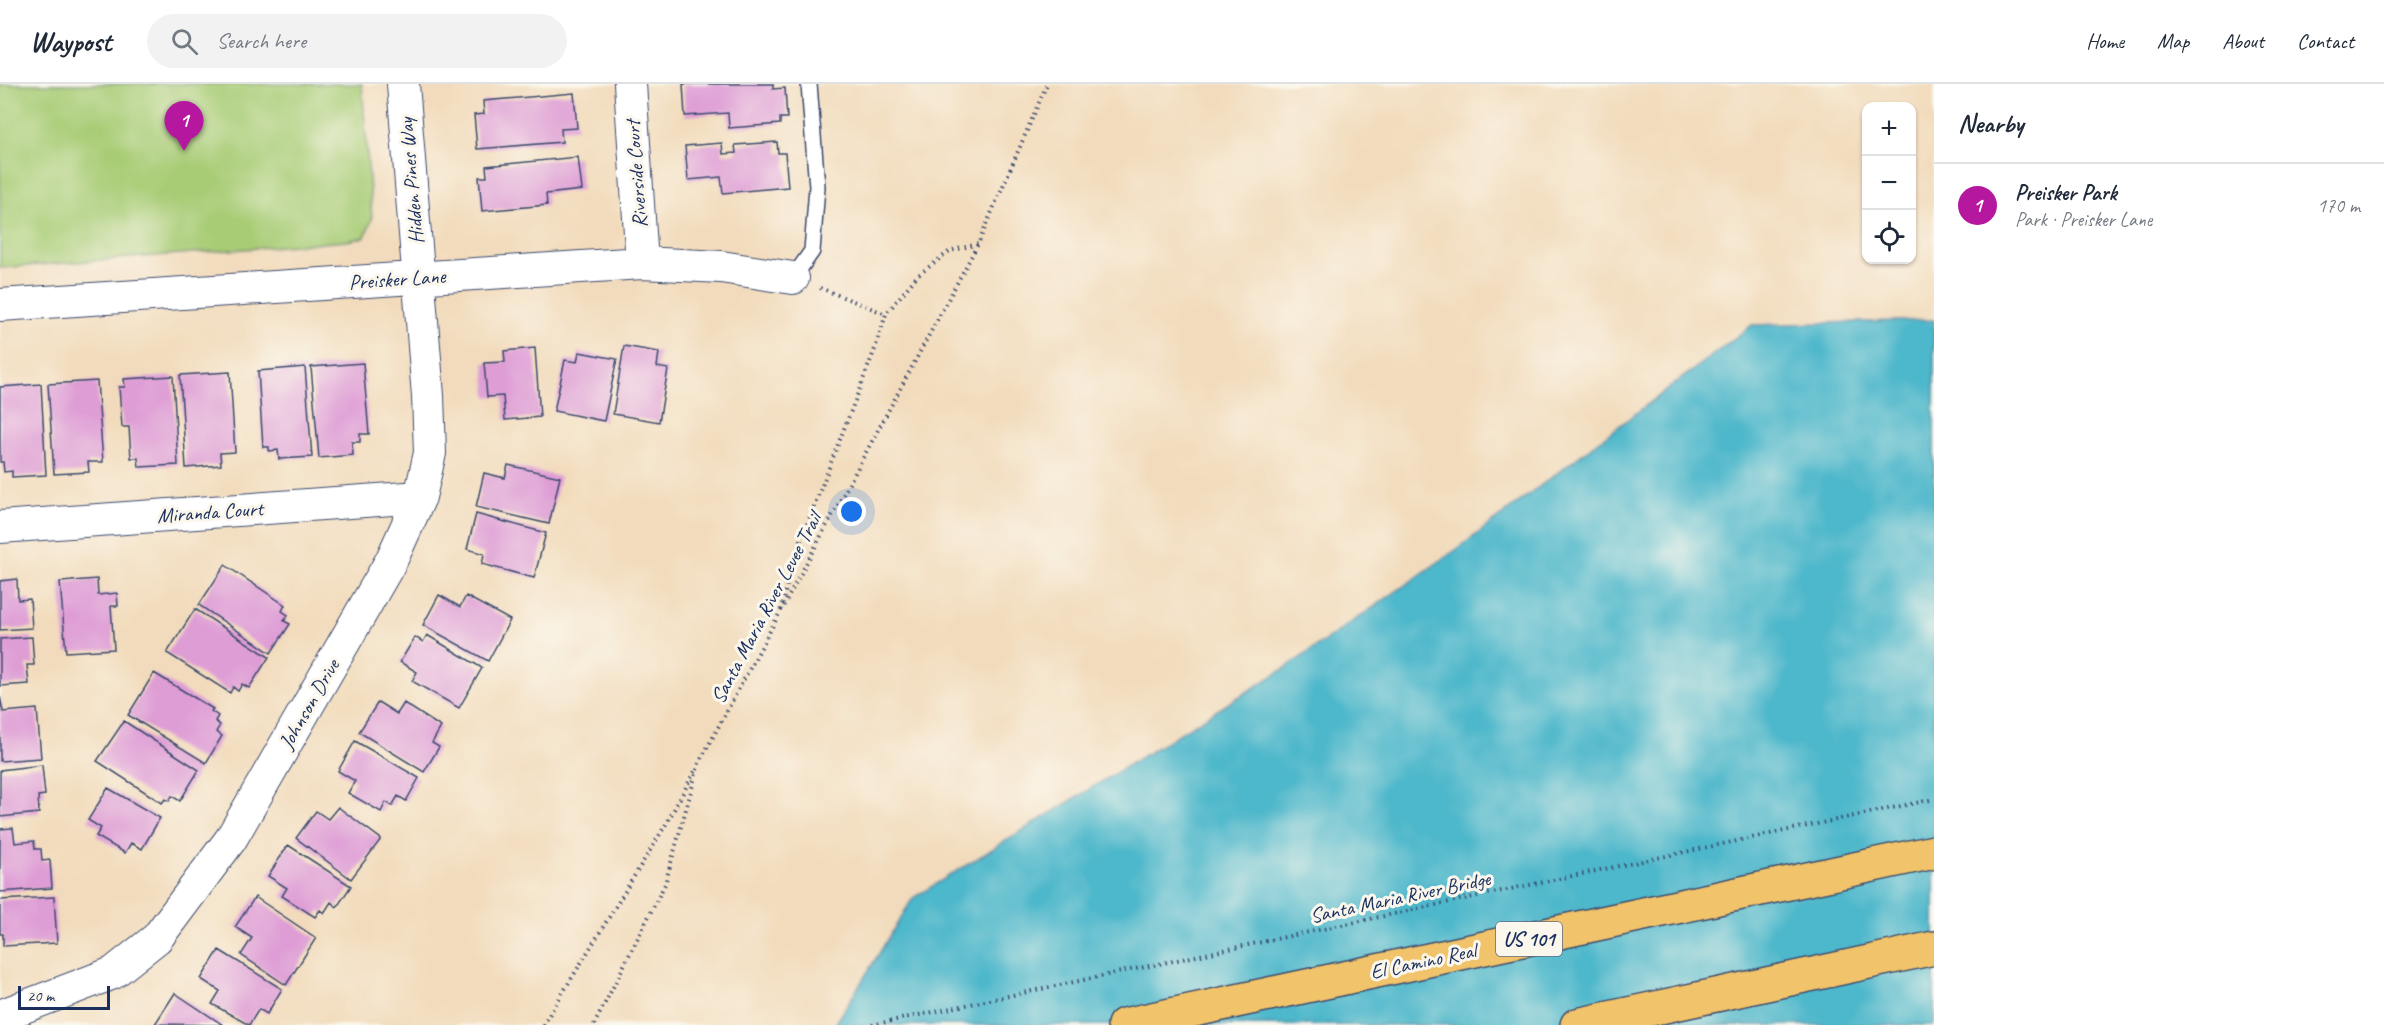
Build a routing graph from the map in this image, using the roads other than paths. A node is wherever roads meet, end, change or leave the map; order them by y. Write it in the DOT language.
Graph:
graph roads {
  1 [pos="403,84"];
  2 [pos="630,84"];
  3 [pos="809,84"];
  4 [pos="642,263"];
  5 [pos="419,277"];
  6 [pos="793,278"];
  7 [pos="0,305"];
  8 [pos="420,497"];
  9 [pos="0,527"];
  10 [pos="1934,852"];
  11 [pos="1934,948"];
  12 [pos="0,1016"];
  13 [pos="1124,1025"];
  14 [pos="1578,1025"];
  1 -- 5 [label="street, Hidden Pines Way"];
  2 -- 4 [label="street, Riverside Court"];
  3 -- 6 [label="lane"];
  4 -- 5 [label="street, Preisker Lane"];
  4 -- 6 [label="street, Preisker Lane"];
  5 -- 7 [label="street, Preisker Lane"];
  5 -- 8 [label="street, Johnson Drive"];
  8 -- 9 [label="street, Miranda Court"];
  8 -- 12 [label="street, Johnson Drive"];
  10 -- 13 [label="highway, El Camino Real / US 101"];
  11 -- 14 [label="highway"];
}
